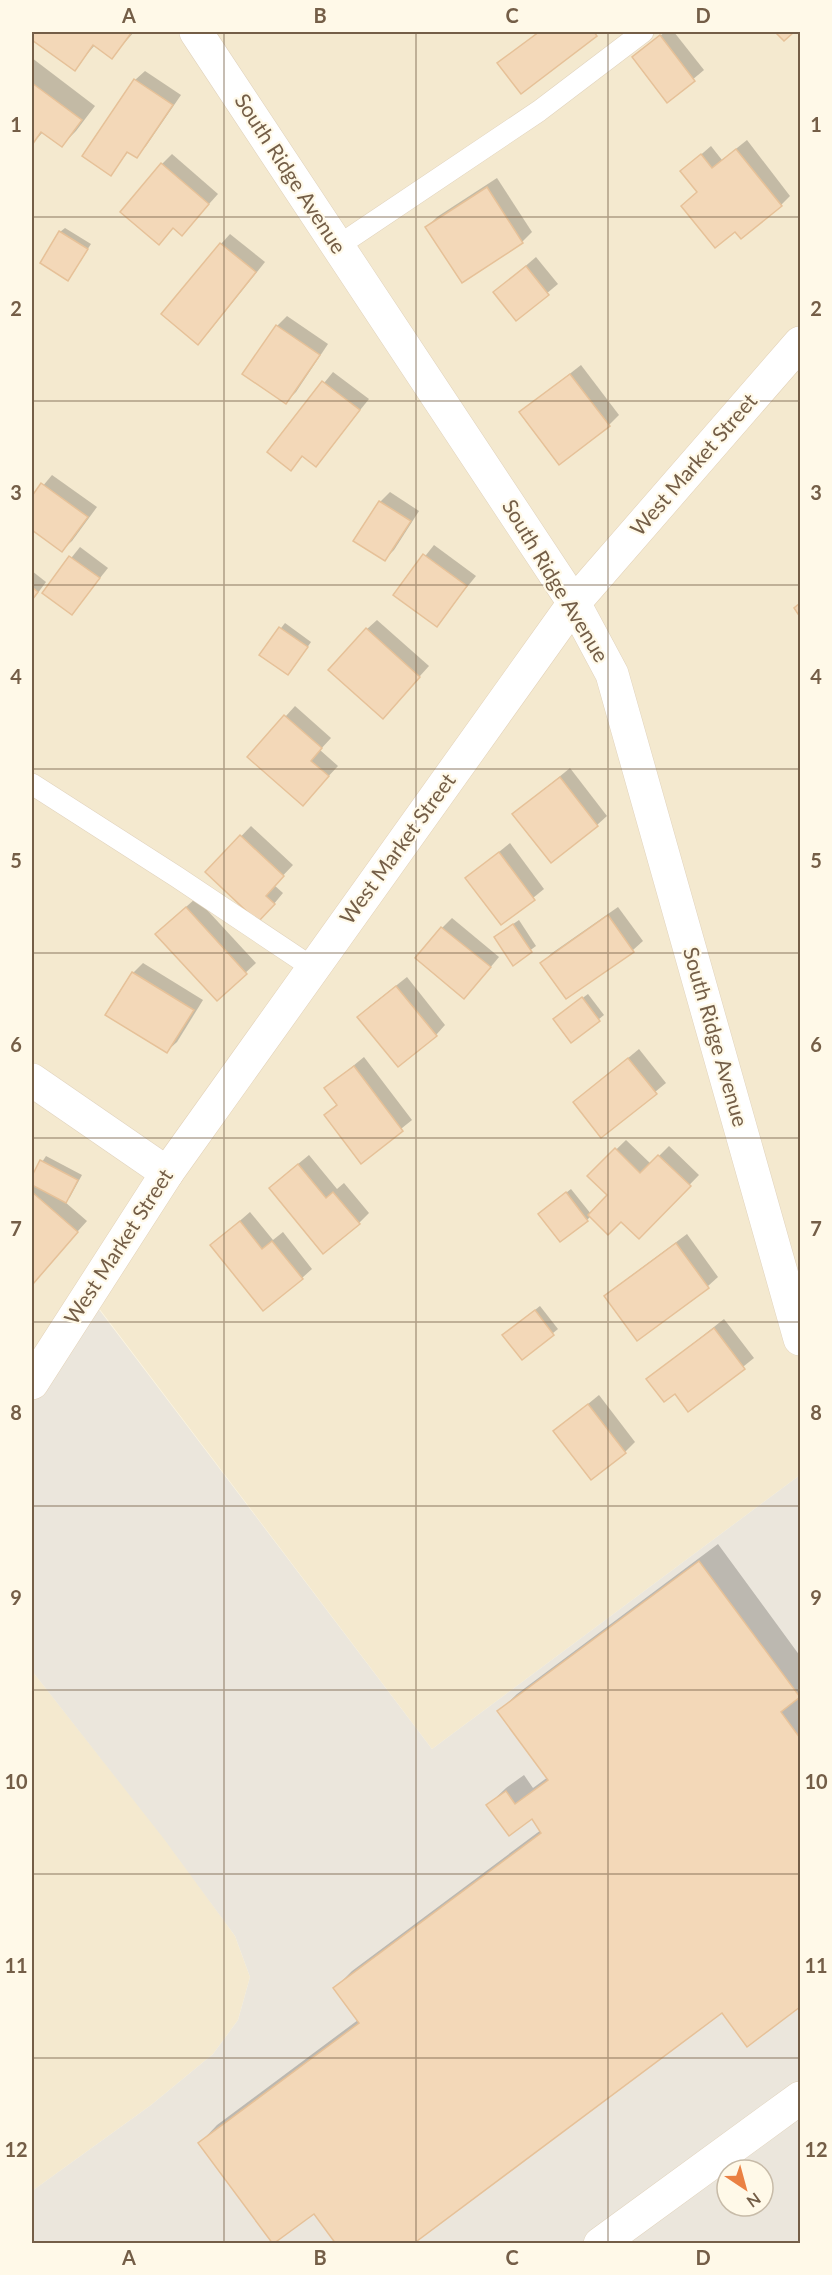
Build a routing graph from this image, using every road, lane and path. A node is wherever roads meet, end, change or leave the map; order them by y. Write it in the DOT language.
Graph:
graph roads {
  1 [pos="196,32"];
  2 [pos="643,32"];
  3 [pos="338,246"];
  4 [pos="801,343"];
  5 [pos="574,603"];
  6 [pos="32,784"];
  7 [pos="313,968"];
  8 [pos="32,1080"];
  9 [pos="167,1173"];
  10 [pos="801,1339"];
  11 [pos="32,1383"];
  12 [pos="801,2098"];
  13 [pos="600,2244"];
  1 -- 3 [label="street, South Ridge Avenue"];
  2 -- 3 [label="lane"];
  3 -- 5 [label="street, South Ridge Avenue"];
  4 -- 5 [label="street, West Market Street"];
  5 -- 7 [label="street, West Market Street"];
  5 -- 10 [label="street, South Ridge Avenue"];
  6 -- 7 [label="lane"];
  7 -- 9 [label="street, West Market Street"];
  8 -- 9 [label="street"];
  9 -- 11 [label="street, West Market Street"];
  12 -- 13 [label="street"];
}
